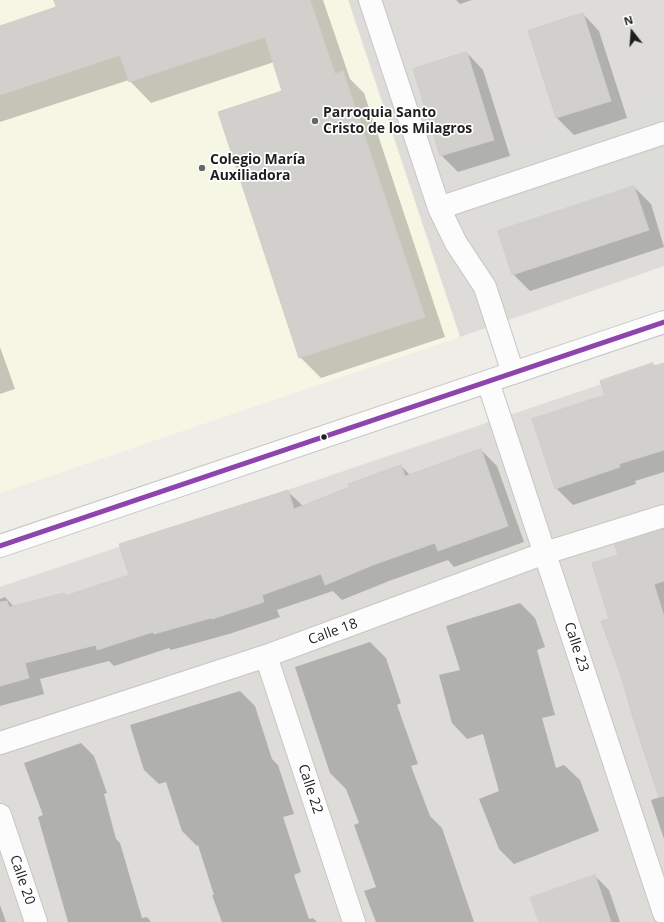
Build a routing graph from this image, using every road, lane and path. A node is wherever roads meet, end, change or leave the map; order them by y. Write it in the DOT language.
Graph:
graph roads {
  1 [pos="370,0"];
  2 [pos="664,133"];
  3 [pos="439,208"];
  4 [pos="664,322"];
  5 [pos="513,373"];
  6 [pos="488,382"];
  7 [pos="664,516"];
  8 [pos="0,546"];
  9 [pos="545,554"];
  10 [pos="266,656"];
  11 [pos="0,743"];
  12 [pos="0,815"];
  13 [pos="664,913"];
  14 [pos="36,922"];
  15 [pos="354,922"];
  1 -- 3 [label="street"];
  2 -- 3 [label="street"];
  3 -- 5 [label="street"];
  4 -- 5 [label="street"];
  5 -- 6 [label="street"];
  6 -- 8 [label="street"];
  6 -- 9 [label="street, Calle 23"];
  7 -- 9 [label="street, Calle 18"];
  9 -- 10 [label="street, Calle 18"];
  9 -- 13 [label="street, Calle 23"];
  10 -- 11 [label="street, Calle 18"];
  10 -- 15 [label="street, Calle 22"];
  12 -- 14 [label="street, Calle 20"];
}
